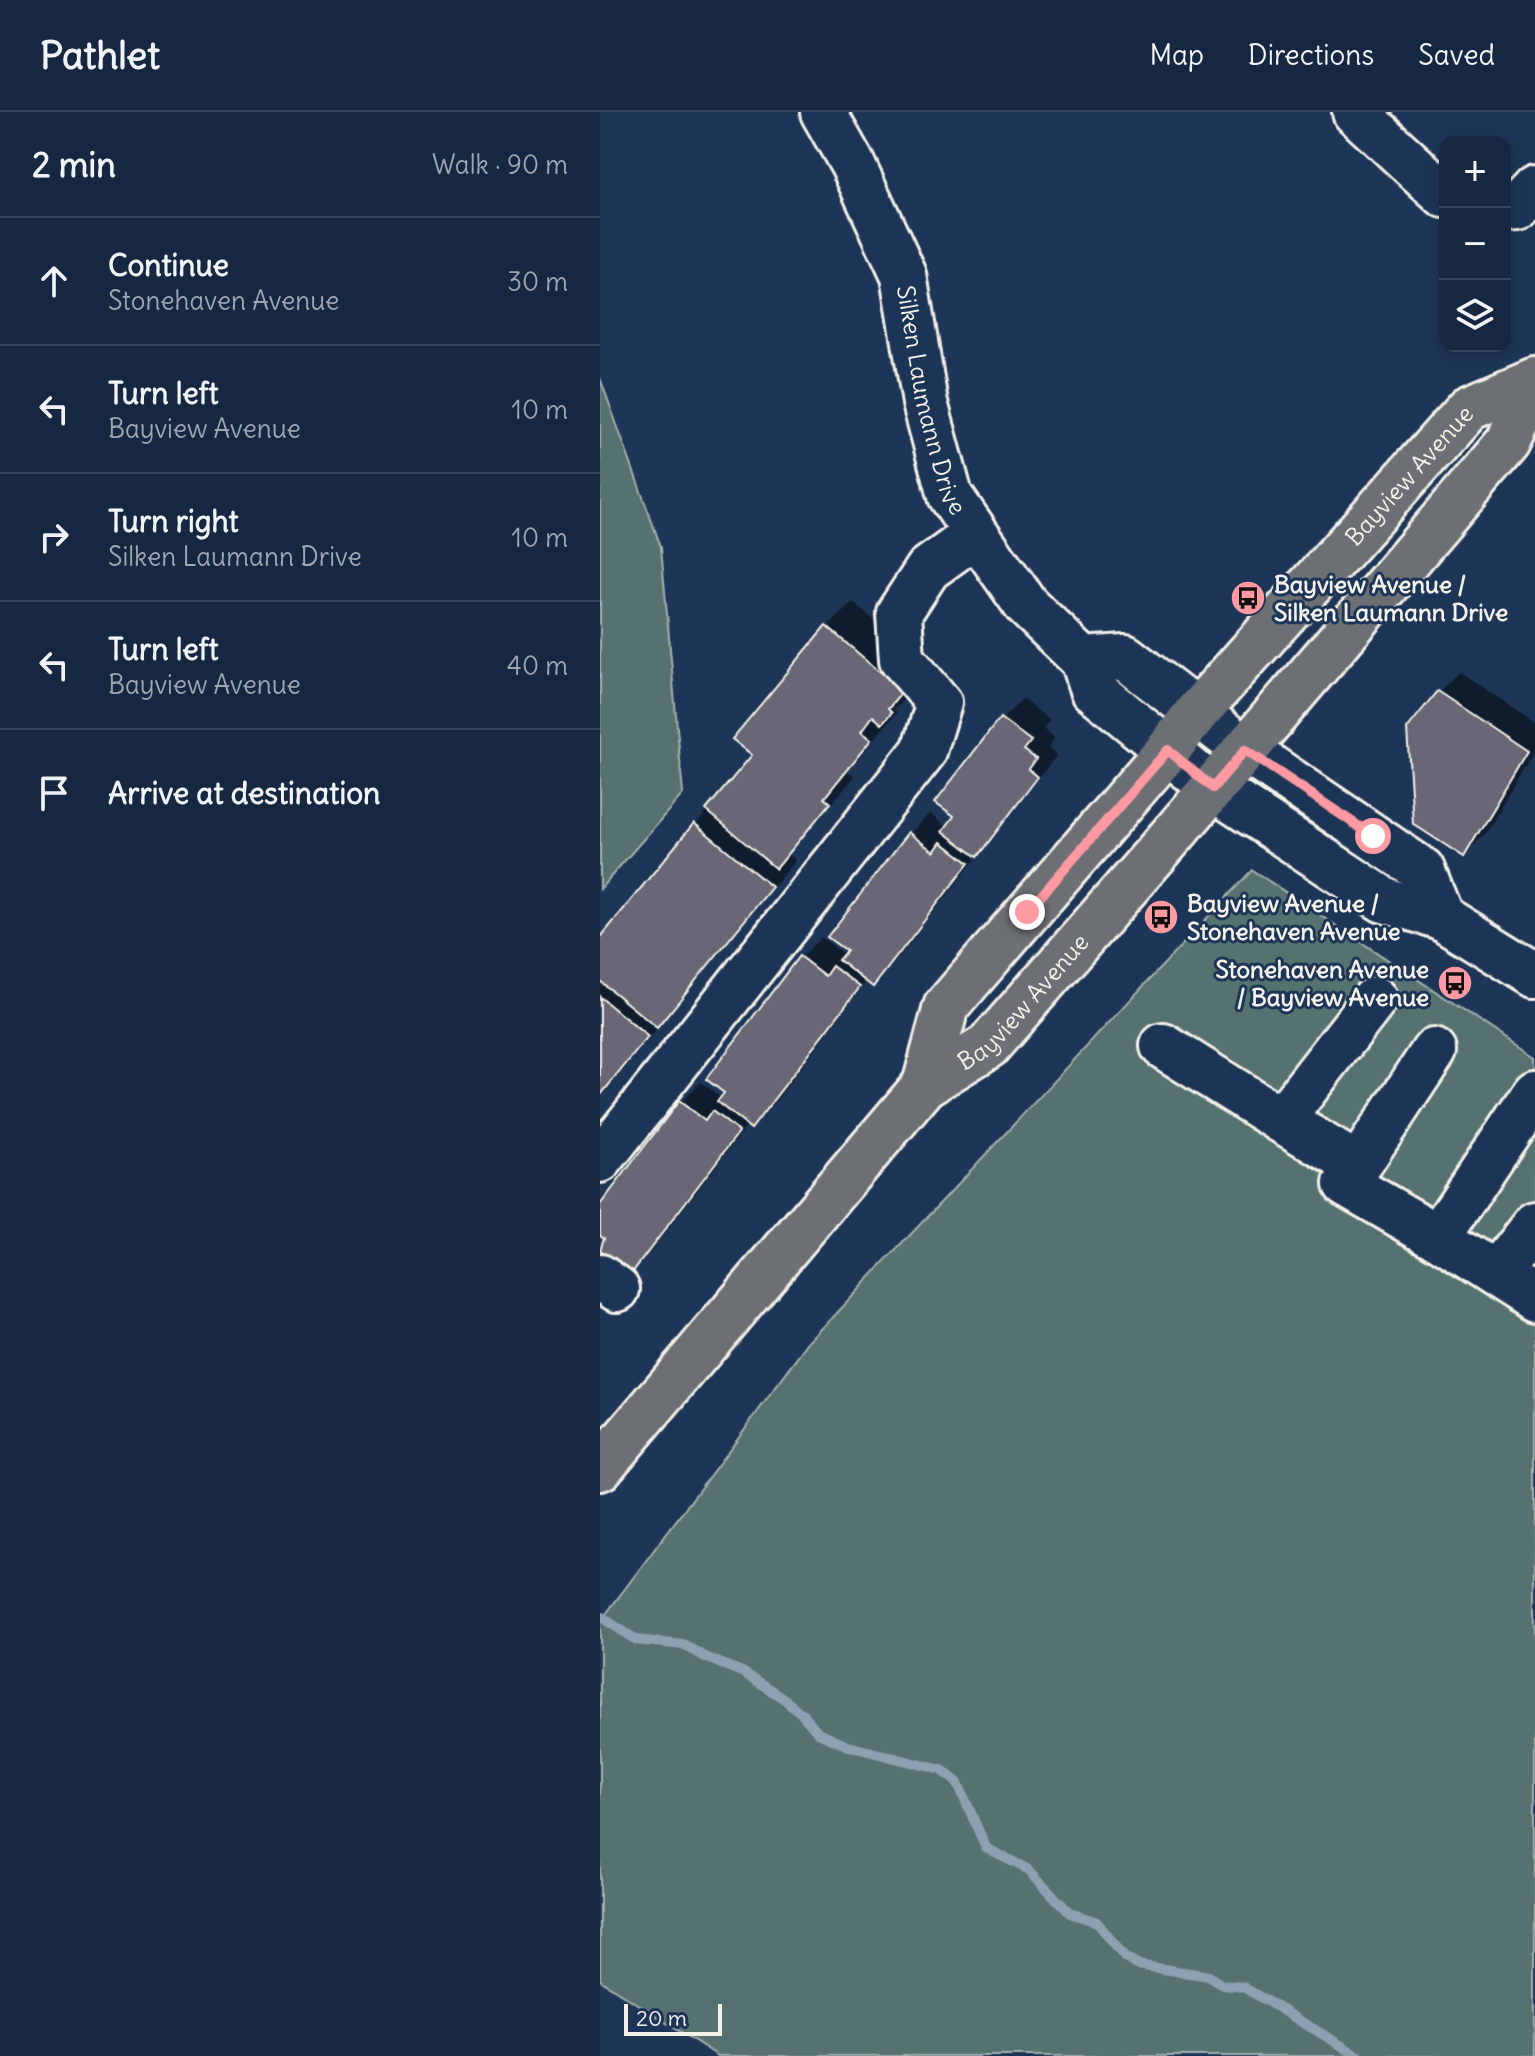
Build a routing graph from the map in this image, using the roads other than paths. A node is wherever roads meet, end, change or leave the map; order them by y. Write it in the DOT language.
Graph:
graph roads {
  1 [pos="823,112"];
  2 [pos="1355,112"];
  3 [pos="1439,189"];
  4 [pos="1535,189"];
  5 [pos="1511,208"];
  6 [pos="1535,380"];
  7 [pos="1535,388"];
  8 [pos="975,535"];
  9 [pos="1083,660"];
  10 [pos="1197,712"];
  11 [pos="1168,750"];
  12 [pos="1245,750"];
  13 [pos="1213,788"];
  14 [pos="1441,917"];
  15 [pos="1535,975"];
  16 [pos="1375,999"];
  17 [pos="1163,1046"];
  18 [pos="1434,1051"];
  19 [pos="925,1085"];
  20 [pos="1535,1092"];
  21 [pos="1281,1120"];
  22 [pos="600,1160"];
  23 [pos="1358,1166"];
  24 [pos="1535,1224"];
  25 [pos="1438,1237"];
  26 [pos="1496,1274"];
  27 [pos="1535,1299"];
  28 [pos="600,1468"];
  1 -- 8 [label="street, Silken Laumann Drive"];
  2 -- 3 [label="street"];
  4 -- 5 [label="street"];
  6 -- 10 [label="main road, Bayview Avenue"];
  7 -- 12 [label="main road, Bayview Avenue"];
  8 -- 9 [label="street, Silken Laumann Drive"];
  8 -- 22 [label="street"];
  9 -- 10 [label="street"];
  9 -- 11 [label="street, Silken Laumann Drive"];
  10 -- 11 [label="main road, Bayview Avenue"];
  10 -- 12 [label="street"];
  11 -- 13 [label="street, Silken Laumann Drive"];
  11 -- 19 [label="main road, Bayview Avenue"];
  12 -- 13 [label="main road, Bayview Avenue"];
  12 -- 14 [label="street"];
  13 -- 14 [label="street, Silken Laumann Drive"];
  13 -- 19 [label="main road, Bayview Avenue"];
  14 -- 15 [label="street, Silken Laumann Drive"];
  16 -- 21 [label="street"];
  17 -- 21 [label="street"];
  18 -- 23 [label="street"];
  19 -- 28 [label="main road, Bayview Avenue"];
  20 -- 25 [label="street"];
  21 -- 23 [label="street"];
  23 -- 25 [label="street"];
  24 -- 26 [label="street"];
  25 -- 26 [label="street"];
  26 -- 27 [label="street"];
}
